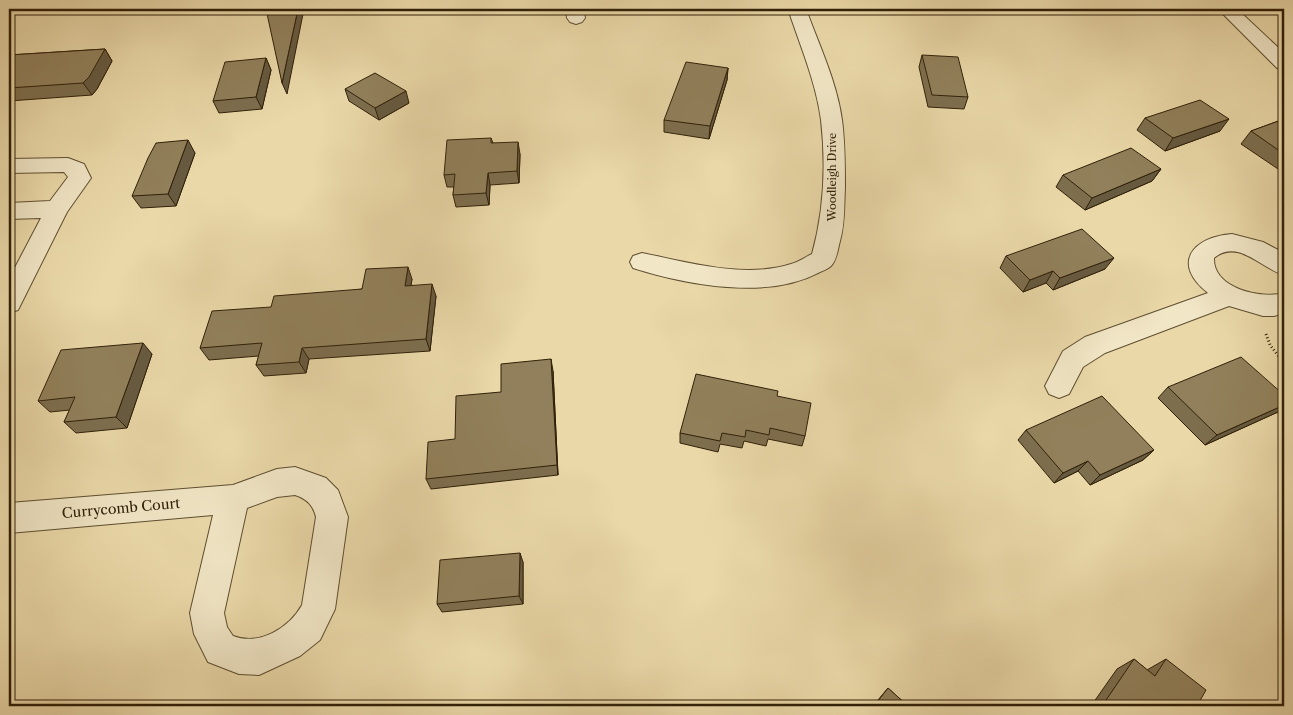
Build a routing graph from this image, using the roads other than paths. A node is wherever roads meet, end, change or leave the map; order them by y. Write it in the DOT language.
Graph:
graph roads {
  1 [pos="797,9"];
  2 [pos="1226,9"];
  3 [pos="1284,64"];
  4 [pos="9,166"];
  5 [pos="57,209"];
  6 [pos="9,211"];
  7 [pos="642,262"];
  8 [pos="1284,266"];
  9 [pos="1229,296"];
  10 [pos="9,303"];
  11 [pos="1284,303"];
  12 [pos="1059,386"];
  13 [pos="233,498"];
  14 [pos="9,518"];
  1 -- 7 [label="street, Woodleigh Drive"];
  2 -- 3 [label="street"];
  4 -- 5 [label="street"];
  5 -- 6 [label="street"];
  5 -- 10 [label="street"];
  8 -- 9 [label="street"];
  9 -- 11 [label="street"];
  9 -- 12 [label="street"];
  13 -- 13 [label="street, Currycomb Court"];
  13 -- 14 [label="street, Currycomb Court"];
}
